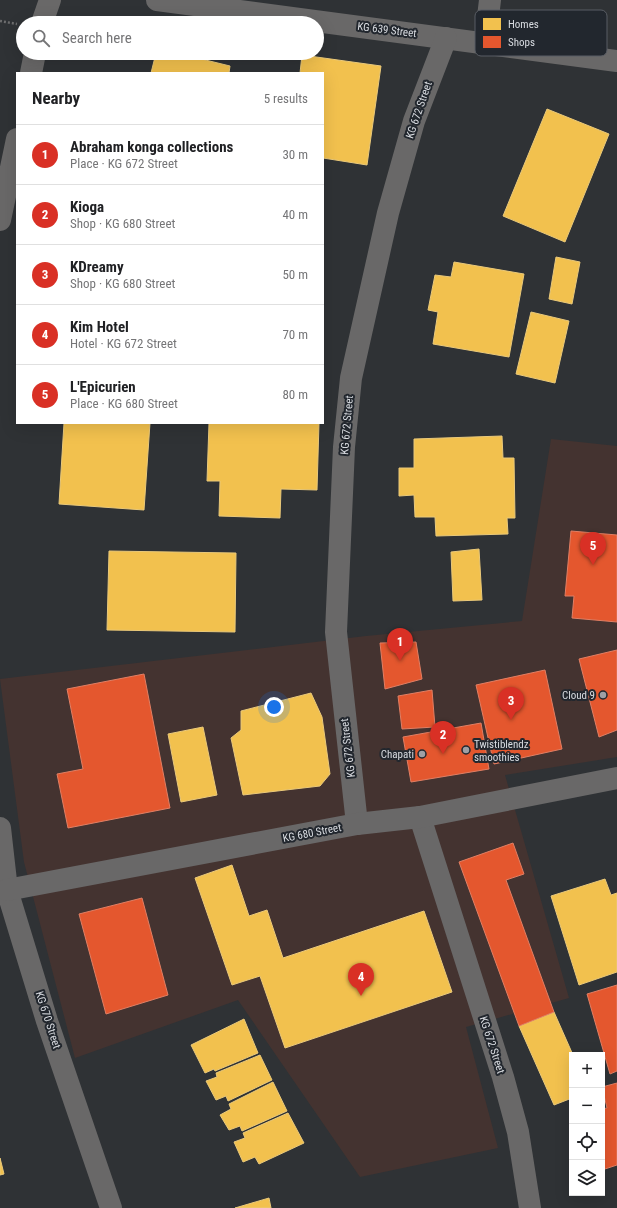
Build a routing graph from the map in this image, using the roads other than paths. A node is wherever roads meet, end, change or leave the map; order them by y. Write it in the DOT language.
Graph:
graph roads {
  1 [pos="50,0"];
  2 [pos="157,0"];
  3 [pos="490,0"];
  4 [pos="489,10"];
  5 [pos="44,16"];
  6 [pos="279,16"];
  7 [pos="324,22"];
  8 [pos="446,38"];
  9 [pos="475,42"];
  10 [pos="580,56"];
  11 [pos="34,60"];
  12 [pos="617,61"];
  13 [pos="31,72"];
  14 [pos="16,144"];
  15 [pos="0,220"];
  16 [pos="617,778"];
  17 [pos="420,817"];
  18 [pos="357,824"];
  19 [pos="0,828"];
  20 [pos="8,890"];
  21 [pos="110,1208"];
  22 [pos="530,1208"];
  1 -- 5 [label="street"];
  2 -- 6 [label="street, KG 639 Street"];
  3 -- 4 [label="street"];
  7 -- 8 [label="street, KG 639 Street"];
  8 -- 9 [label="street, KG 639 Street"];
  8 -- 18 [label="street, KG 672 Street"];
  10 -- 12 [label="street, KG 639 Street"];
  11 -- 13 [label="street"];
  14 -- 15 [label="street"];
  16 -- 17 [label="street, KG 680 Street"];
  17 -- 18 [label="street, KG 680 Street"];
  17 -- 22 [label="street, KG 672 Street"];
  18 -- 20 [label="street, KG 680 Street"];
  19 -- 20 [label="street, KG 670 Street"];
  20 -- 21 [label="street, KG 670 Street"];
}
